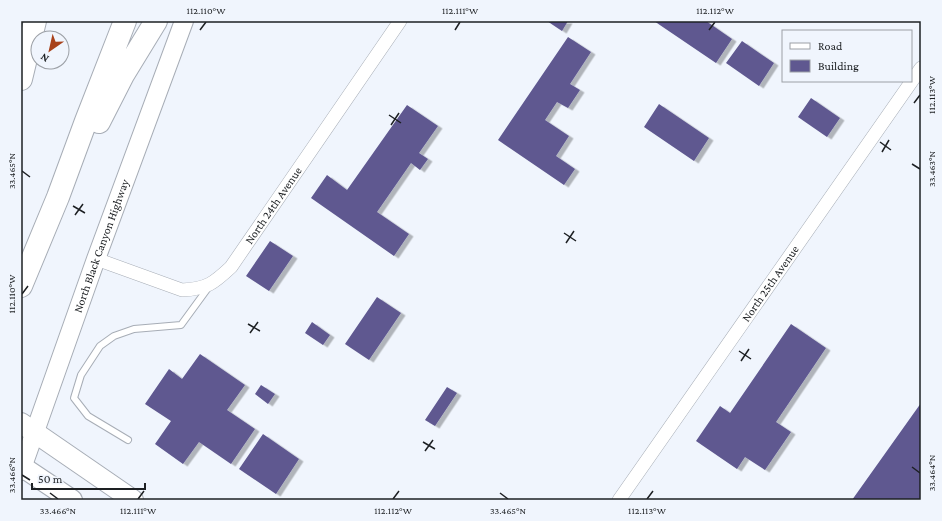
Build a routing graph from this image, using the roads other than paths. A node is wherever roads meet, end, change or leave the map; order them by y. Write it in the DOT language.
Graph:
graph roads {
  1 [pos="35,21"];
  2 [pos="125,21"];
  3 [pos="156,21"];
  4 [pos="184,21"];
  5 [pos="400,21"];
  6 [pos="921,68"];
  7 [pos="21,79"];
  8 [pos="912,81"];
  9 [pos="911,82"];
  10 [pos="58,197"];
  11 [pos="96,259"];
  12 [pos="210,285"];
  13 [pos="21,286"];
  14 [pos="28,428"];
  15 [pos="128,440"];
  16 [pos="22,468"];
  17 [pos="72,500"];
  18 [pos="133,500"];
  19 [pos="619,500"];
  1 -- 7 [label="highway"];
  2 -- 10 [label="highway"];
  3 -- 10 [label="highway"];
  4 -- 11 [label="main road, North Black Canyon Highway"];
  5 -- 12 [label="street, North 24th Avenue"];
  6 -- 8 [label="street, North 25th Avenue"];
  9 -- 19 [label="street, North 25th Avenue"];
  10 -- 13 [label="highway"];
  11 -- 12 [label="street, North 24th Avenue"];
  11 -- 14 [label="main road, North Black Canyon Highway"];
  12 -- 15 [label="lane"];
  14 -- 16 [label="main road, North Black Canyon Highway"];
  14 -- 18 [label="main road"];
  16 -- 17 [label="main road"];
}
